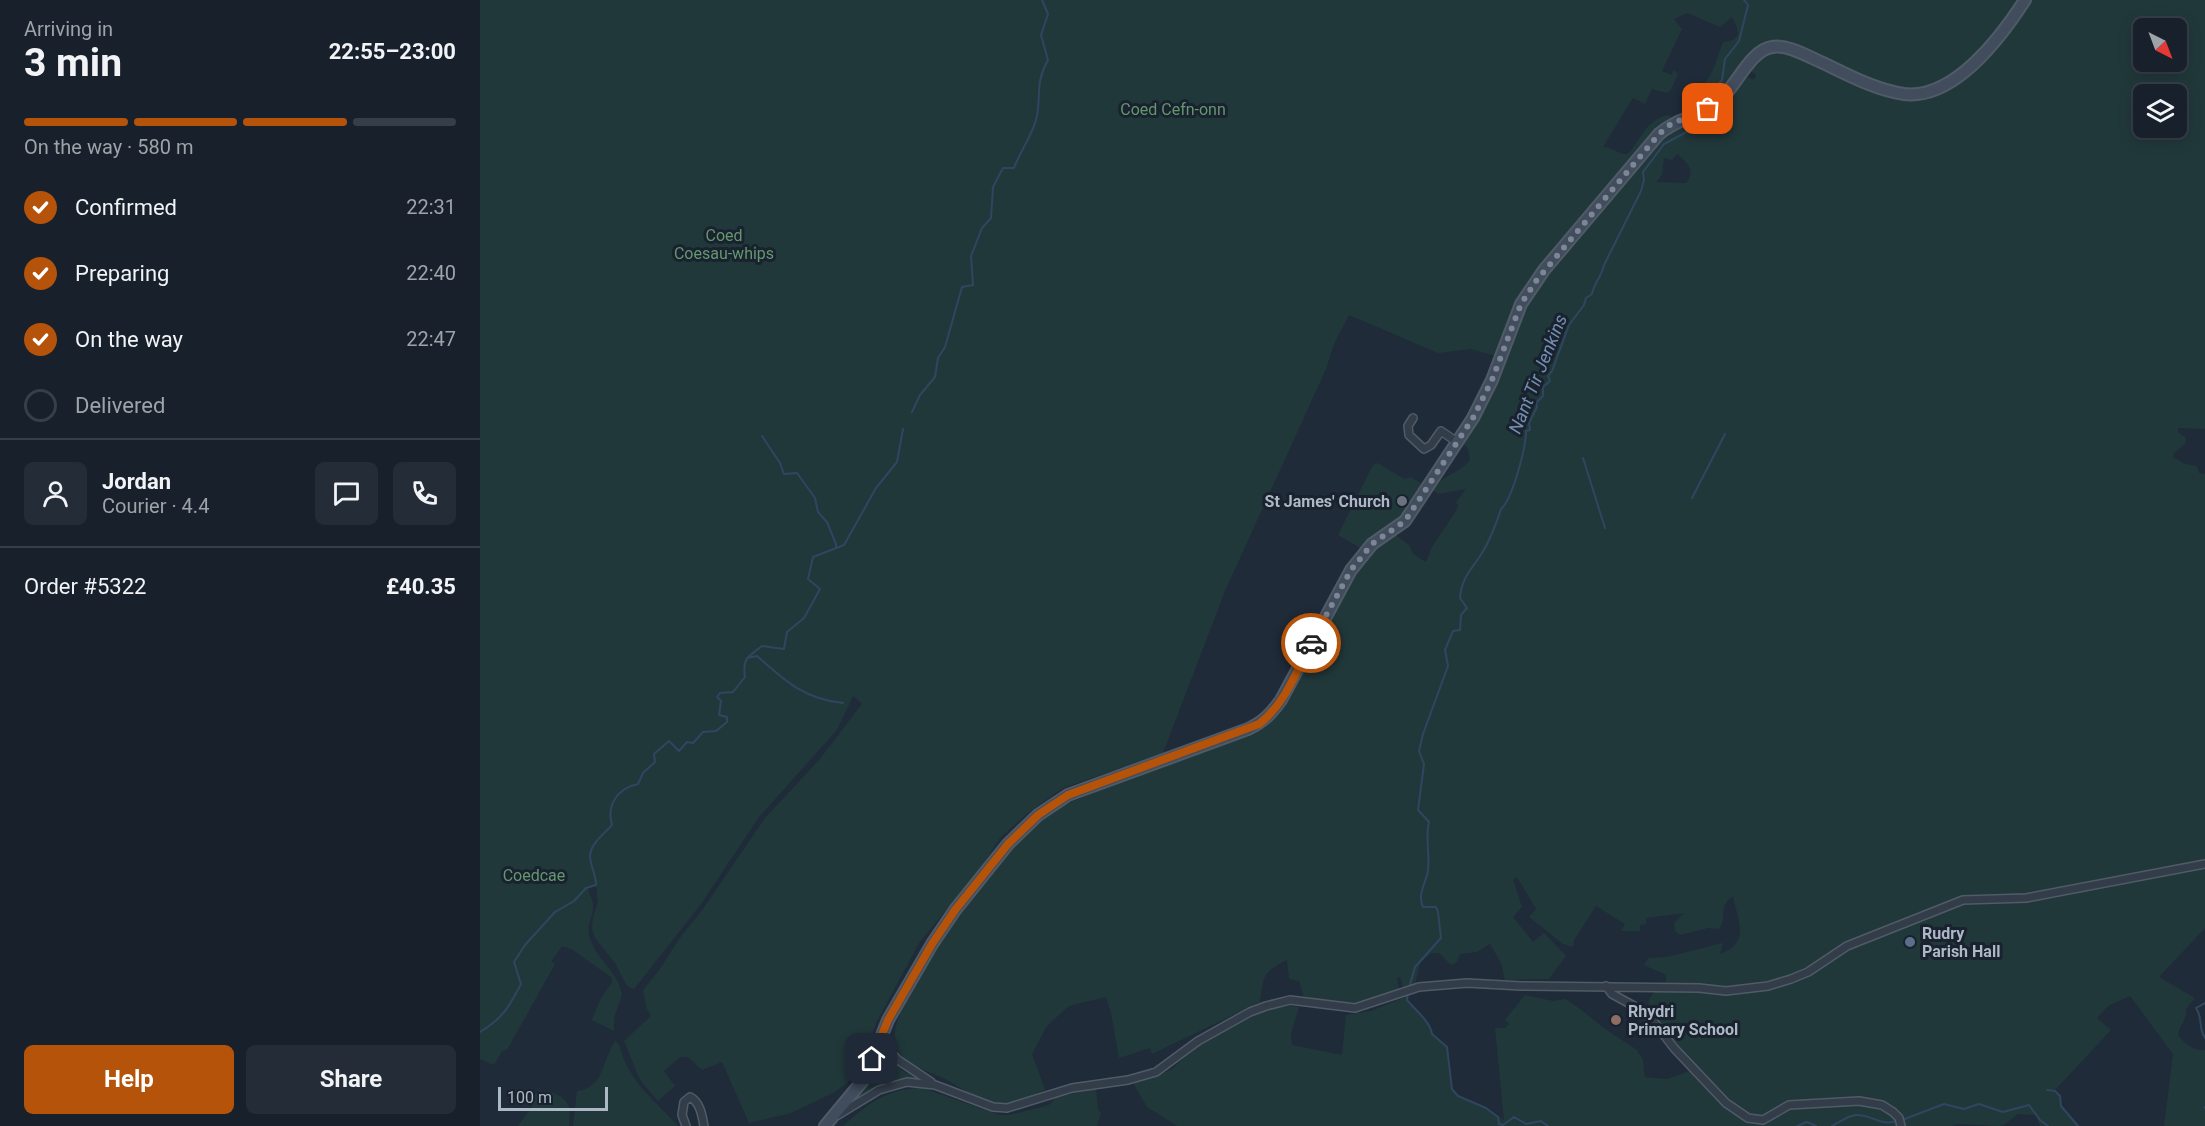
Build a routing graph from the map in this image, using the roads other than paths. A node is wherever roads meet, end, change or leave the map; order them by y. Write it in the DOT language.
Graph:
graph roads {
  1 [pos="2025,0"];
  2 [pos="1413,418"];
  3 [pos="1457,442"];
  4 [pos="2205,864"];
  5 [pos="1606,986"];
  6 [pos="880,1041"];
  7 [pos="935,1085"];
  8 [pos="829,1122"];
  9 [pos="1900,1123"];
  10 [pos="686,1126"];
  11 [pos="704,1126"];
  1 -- 3 [label="street"];
  2 -- 3 [label="street"];
  3 -- 6 [label="street"];
  4 -- 5 [label="street"];
  5 -- 7 [label="street"];
  5 -- 9 [label="street"];
  6 -- 7 [label="street"];
  6 -- 8 [label="street"];
  7 -- 8 [label="street"];
  10 -- 11 [label="street"];
}
